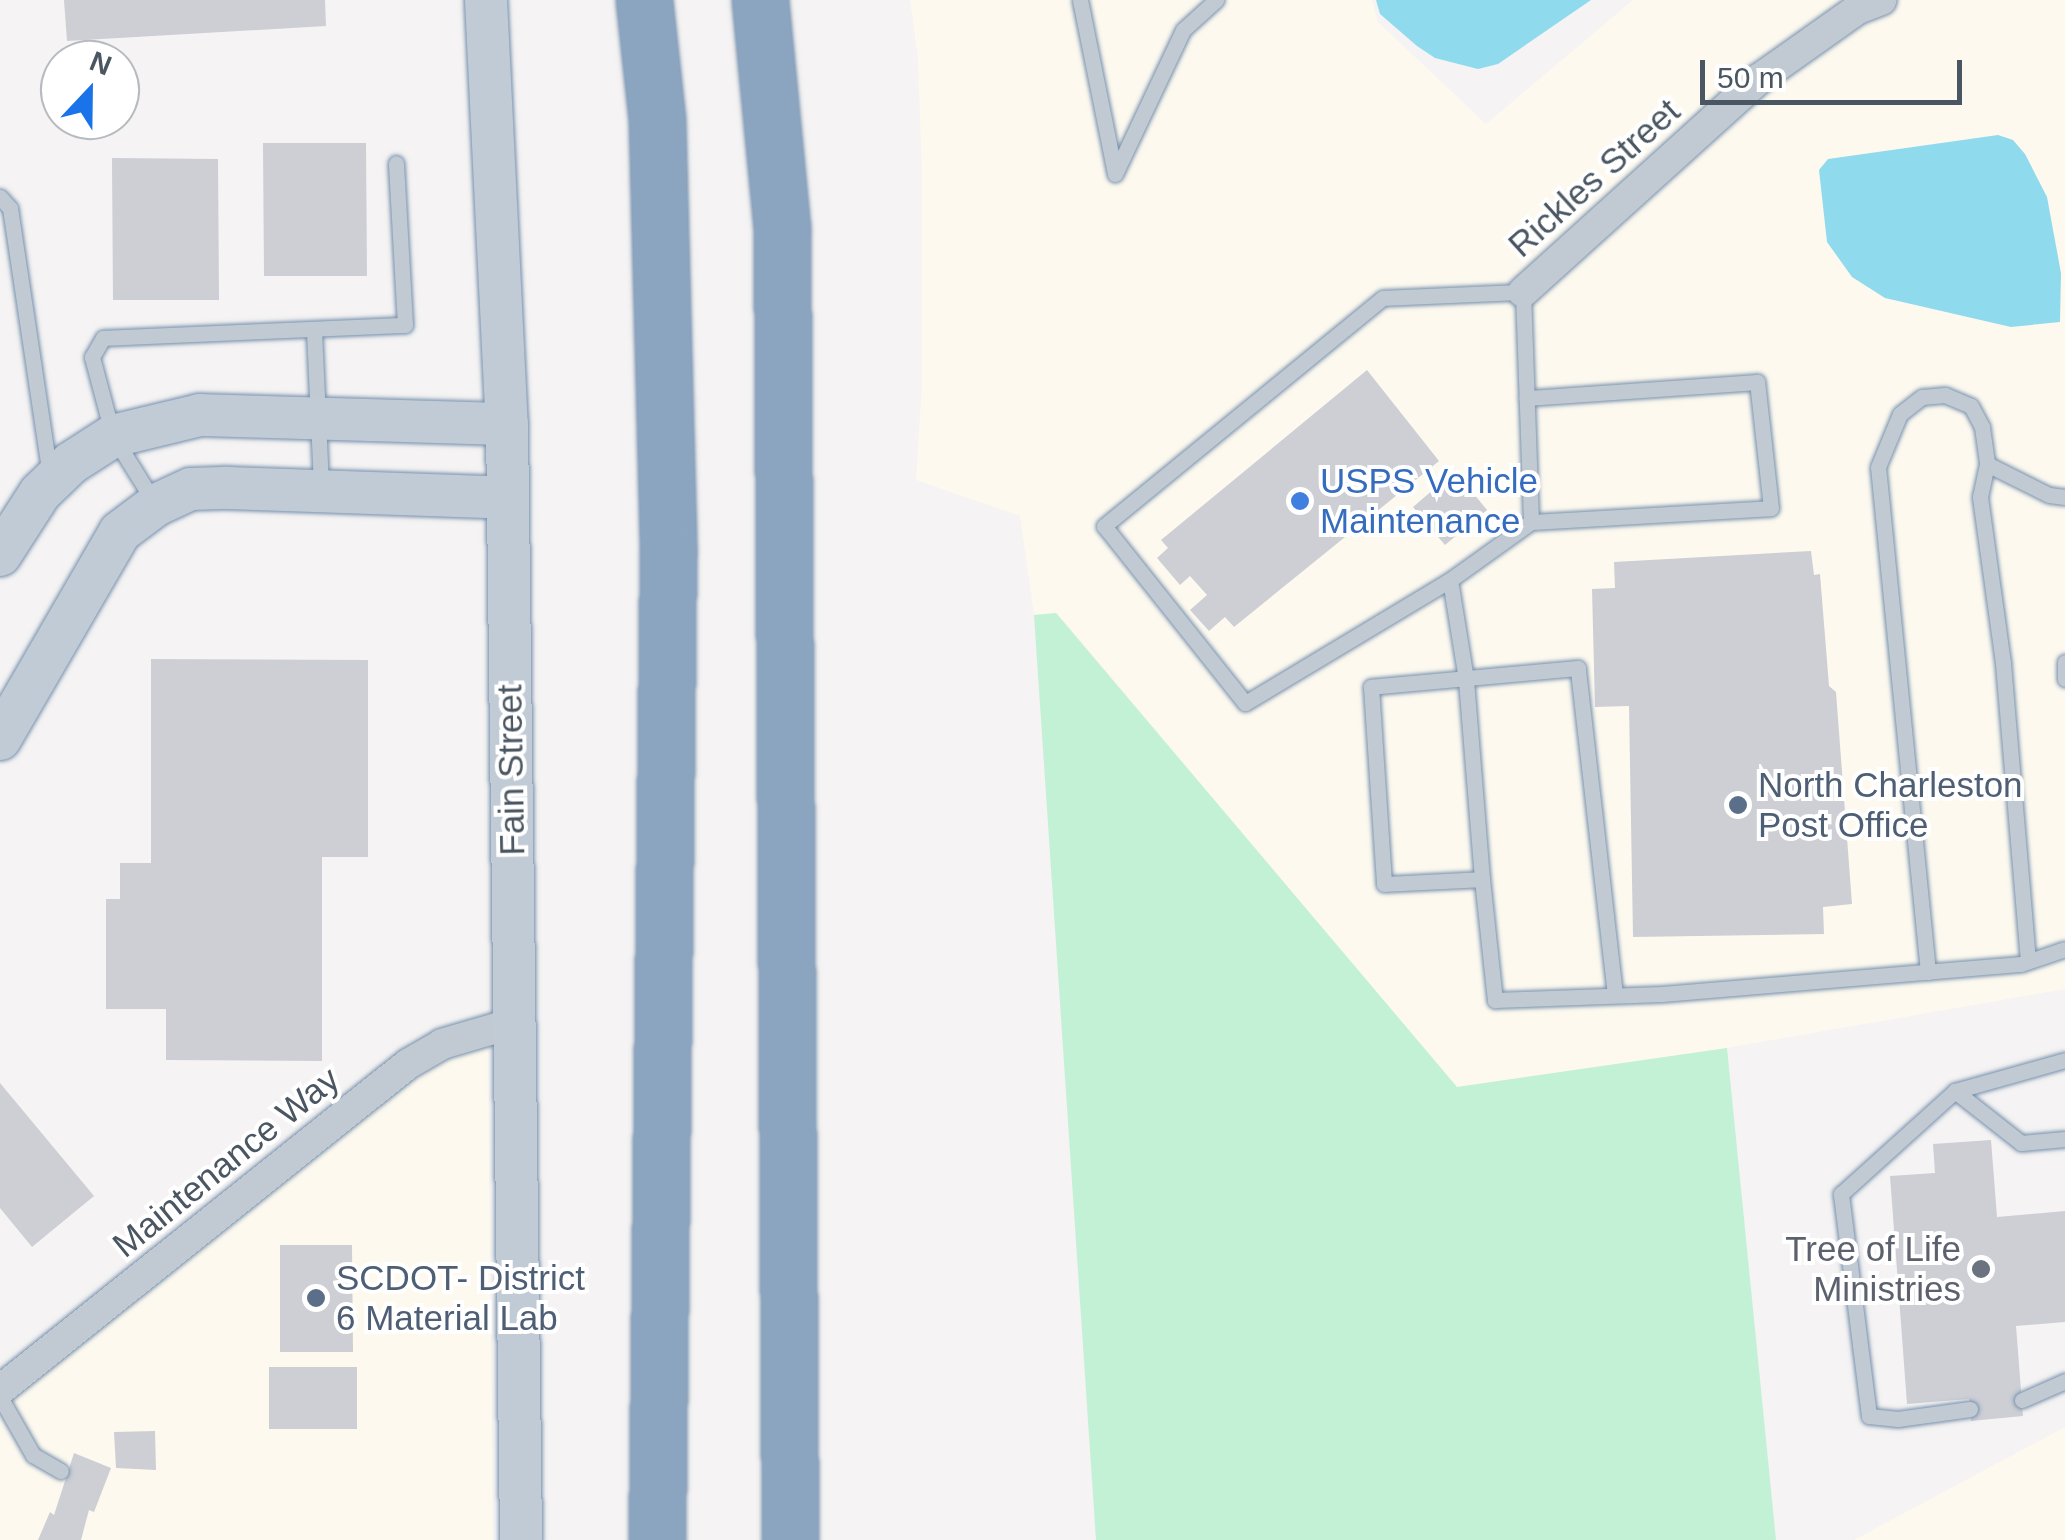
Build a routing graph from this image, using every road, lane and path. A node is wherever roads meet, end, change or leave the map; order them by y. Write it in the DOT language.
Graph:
graph roads {
  1 [pos="486,0"];
  2 [pos="644,0"];
  3 [pos="760,0"];
  4 [pos="1080,0"];
  5 [pos="1216,0"];
  6 [pos="1868,3"];
  7 [pos="396,163"];
  8 [pos="0,197"];
  9 [pos="1523,292"];
  10 [pos="314,331"];
  11 [pos="1528,398"];
  12 [pos="320,419"];
  13 [pos="507,424"];
  14 [pos="113,436"];
  15 [pos="1986,464"];
  16 [pos="51,482"];
  17 [pos="321,491"];
  18 [pos="2065,497"];
  19 [pos="508,498"];
  20 [pos="156,506"];
  21 [pos="1531,522"];
  22 [pos="0,555"];
  23 [pos="1450,580"];
  24 [pos="2065,662"];
  25 [pos="1466,679"];
  26 [pos="2065,679"];
  27 [pos="0,739"];
  28 [pos="1482,878"];
  29 [pos="2065,950"];
  30 [pos="2028,962"];
  31 [pos="1928,972"];
  32 [pos="1615,995"];
  33 [pos="514,1022"];
  34 [pos="2065,1060"];
  35 [pos="1955,1091"];
  36 [pos="2065,1140"];
  37 [pos="2065,1381"];
  38 [pos="0,1394"];
  39 [pos="2022,1400"];
  40 [pos="1970,1409"];
  41 [pos="61,1471"];
  42 [pos="520,1540"];
  43 [pos="658,1540"];
  44 [pos="790,1540"];
  1 -- 13 [label="street, Fain Street"];
  2 -- 43 [label="highway"];
  3 -- 44 [label="highway"];
  4 -- 5 [label="lane"];
  6 -- 9 [label="street, Rickles Street"];
  7 -- 10 [label="lane"];
  8 -- 16 [label="lane"];
  9 -- 11 [label="lane"];
  9 -- 23 [label="lane"];
  10 -- 12 [label="lane"];
  10 -- 14 [label="lane"];
  11 -- 21 [label="lane"];
  11 -- 21 [label="lane"];
  12 -- 13 [label="street"];
  12 -- 14 [label="street"];
  12 -- 17 [label="lane"];
  13 -- 19 [label="street, Fain Street"];
  14 -- 16 [label="street"];
  14 -- 20 [label="lane"];
  15 -- 18 [label="lane"];
  15 -- 30 [label="lane"];
  15 -- 31 [label="lane"];
  16 -- 22 [label="street"];
  17 -- 19 [label="street"];
  17 -- 20 [label="street"];
  19 -- 33 [label="street, Fain Street"];
  20 -- 27 [label="street"];
  21 -- 23 [label="lane"];
  23 -- 25 [label="lane"];
  24 -- 26 [label="lane"];
  25 -- 28 [label="lane"];
  25 -- 28 [label="lane"];
  25 -- 32 [label="lane"];
  28 -- 32 [label="lane"];
  29 -- 30 [label="lane"];
  30 -- 31 [label="lane"];
  31 -- 32 [label="lane"];
  33 -- 38 [label="street, Maintenance Way"];
  33 -- 42 [label="street, Fain Street"];
  34 -- 35 [label="lane"];
  35 -- 36 [label="lane"];
  35 -- 40 [label="lane"];
  37 -- 39 [label="lane"];
  38 -- 41 [label="lane"];
}
